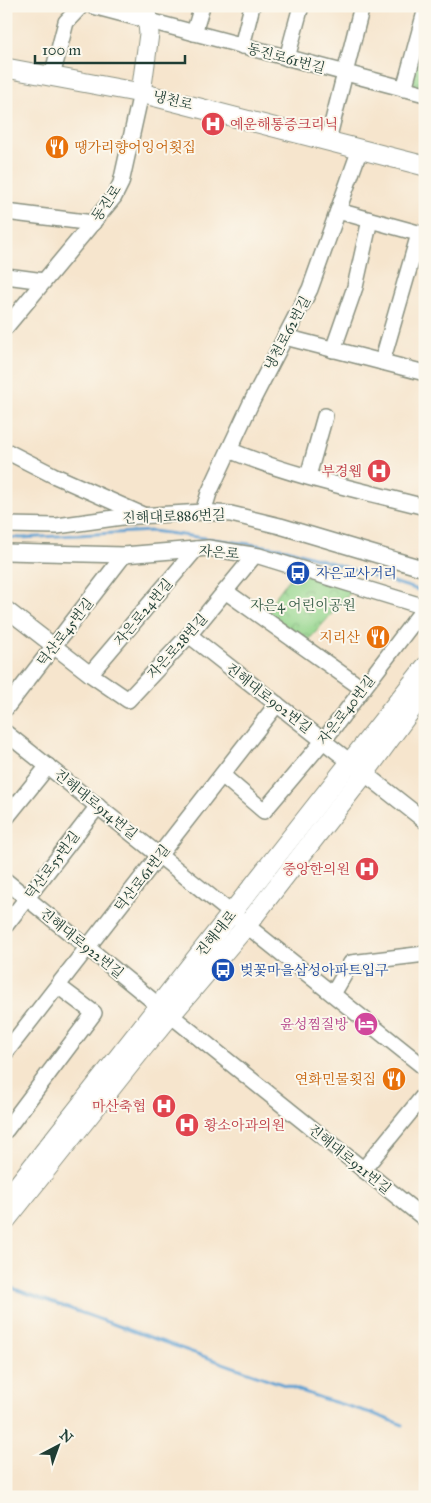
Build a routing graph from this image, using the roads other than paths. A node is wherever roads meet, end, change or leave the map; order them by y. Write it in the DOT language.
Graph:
graph roads {
  1 [pos="81,6"];
  2 [pos="93,6"];
  3 [pos="202,6"];
  4 [pos="252,6"];
  5 [pos="301,6"];
  6 [pos="362,6"];
  7 [pos="425,12"];
  8 [pos="147,14"];
  9 [pos="194,33"];
  10 [pos="242,46"];
  11 [pos="287,58"];
  12 [pos="6,68"];
  13 [pos="345,73"];
  14 [pos="52,76"];
  15 [pos="404,88"];
  16 [pos="142,92"];
  17 [pos="425,94"];
  18 [pos="328,140"];
  19 [pos="360,149"];
  20 [pos="425,166"];
  21 [pos="338,211"];
  22 [pos="6,212"];
  23 [pos="370,220"];
  24 [pos="93,223"];
  25 [pos="422,234"];
  26 [pos="6,276"];
  27 [pos="44,281"];
  28 [pos="6,327"];
  29 [pos="285,337"];
  30 [pos="333,350"];
  31 [pos="382,362"];
  32 [pos="425,373"];
  33 [pos="324,416"];
  34 [pos="229,450"];
  35 [pos="6,451"];
  36 [pos="308,476"];
  37 [pos="425,507"];
  38 [pos="203,512"];
  39 [pos="146,517"];
  40 [pos="6,525"];
  41 [pos="196,549"];
  42 [pos="6,552"];
  43 [pos="124,556"];
  44 [pos="254,556"];
  45 [pos="425,569"];
  46 [pos="225,591"];
  47 [pos="425,607"];
  48 [pos="6,609"];
  49 [pos="189,635"];
  50 [pos="54,646"];
  51 [pos="425,666"];
  52 [pos="90,674"];
  53 [pos="363,689"];
  54 [pos="425,691"];
  55 [pos="277,704"];
  56 [pos="6,708"];
  57 [pos="6,733"];
  58 [pos="324,740"];
  59 [pos="350,761"];
  60 [pos="48,766"];
  61 [pos="365,773"];
  62 [pos="222,775"];
  63 [pos="98,806"];
  64 [pos="6,818"];
  65 [pos="425,821"];
  66 [pos="160,855"];
  67 [pos="6,881"];
  68 [pos="27,898"];
  69 [pos="232,913"];
  70 [pos="6,925"];
  71 [pos="247,925"];
  72 [pos="88,948"];
  73 [pos="425,954"];
  74 [pos="58,986"];
  75 [pos="333,994"];
  76 [pos="164,1011"];
  77 [pos="6,1052"];
  78 [pos="425,1068"];
  79 [pos="425,1094"];
  80 [pos="6,1130"];
  81 [pos="363,1170"];
  82 [pos="6,1200"];
  83 [pos="425,1219"];
  84 [pos="6,1220"];
  1 -- 14 [label="street"];
  2 -- 8 [label="street"];
  3 -- 9 [label="street"];
  4 -- 10 [label="street"];
  5 -- 11 [label="street"];
  6 -- 13 [label="street"];
  7 -- 15 [label="street"];
  8 -- 9 [label="street, 동진로61번길"];
  8 -- 16 [label="main road, 동진로"];
  9 -- 10 [label="street, 동진로61번길"];
  10 -- 11 [label="street, 동진로61번길"];
  11 -- 13 [label="street, 동진로61번길"];
  12 -- 14 [label="main road, 냉천로"];
  13 -- 15 [label="street, 동진로61번길"];
  13 -- 18 [label="street"];
  14 -- 16 [label="main road, 냉천로"];
  15 -- 17 [label="street, 동진로61번길"];
  16 -- 18 [label="main road, 냉천로"];
  16 -- 24 [label="street, 동진로"];
  18 -- 19 [label="main road, 냉천로"];
  19 -- 20 [label="main road, 냉천로"];
  19 -- 21 [label="street, 냉천로62번길"];
  21 -- 23 [label="street"];
  21 -- 29 [label="street, 냉천로62번길"];
  22 -- 24 [label="street"];
  23 -- 25 [label="street"];
  23 -- 30 [label="street"];
  24 -- 27 [label="street, 동진로"];
  25 -- 31 [label="street"];
  26 -- 27 [label="street"];
  27 -- 28 [label="street, 동진로"];
  29 -- 30 [label="street"];
  29 -- 34 [label="street, 냉천로62번길"];
  30 -- 31 [label="street"];
  31 -- 32 [label="street"];
  33 -- 36 [label="street"];
  34 -- 36 [label="street"];
  34 -- 38 [label="street, 냉천로62번길"];
  35 -- 39 [label="street"];
  36 -- 37 [label="street"];
  38 -- 39 [label="street, 진해대로886번길"];
  38 -- 45 [label="street, 진해대로886번길"];
  39 -- 40 [label="street, 진해대로886번길"];
  41 -- 43 [label="street, 자은로"];
  41 -- 44 [label="street, 자은로"];
  41 -- 52 [label="street, 자은로24번길"];
  42 -- 43 [label="street, 자은로"];
  43 -- 50 [label="street, 덕산로45번길"];
  44 -- 46 [label="street, 자은로28번길"];
  44 -- 47 [label="street, 자은로"];
  46 -- 49 [label="street, 자은로28번길"];
  46 -- 53 [label="street"];
  47 -- 53 [label="street, 자은로40번길"];
  48 -- 50 [label="street"];
  49 -- 52 [label="street, 자은로28번길"];
  49 -- 55 [label="street, 진해대로902번길"];
  50 -- 52 [label="street"];
  50 -- 56 [label="street, 덕산로45번길"];
  51 -- 59 [label="main road, 진해대로"];
  53 -- 58 [label="street, 자은로40번길"];
  54 -- 61 [label="main road, 진해대로"];
  55 -- 58 [label="street, 진해대로902번길"];
  55 -- 62 [label="street, 덕산로61번길"];
  57 -- 60 [label="street, 진해대로914번길"];
  58 -- 59 [label="street, 진해대로902번길"];
  58 -- 62 [label="street, 자은로40번길"];
  59 -- 61 [label="street, 진해대로902번길"];
  59 -- 69 [label="main road, 진해대로"];
  60 -- 63 [label="street, 진해대로914번길"];
  60 -- 64 [label="street"];
  61 -- 65 [label="street, 진해대로902번길"];
  61 -- 71 [label="main road, 진해대로"];
  62 -- 66 [label="street, 덕산로61번길"];
  63 -- 66 [label="street, 진해대로914번길"];
  63 -- 68 [label="street, 덕산로55번길"];
  66 -- 69 [label="street, 진해대로914번길"];
  66 -- 72 [label="street, 덕산로61번길"];
  67 -- 68 [label="street, 진해대로922번길"];
  68 -- 70 [label="street, 덕산로55번길"];
  68 -- 72 [label="street, 진해대로922번길"];
  69 -- 71 [label="street, 진해대로914번길"];
  69 -- 76 [label="main road, 진해대로"];
  71 -- 75 [label="street, 진해대로914번길"];
  71 -- 76 [label="main road, 진해대로"];
  72 -- 74 [label="street, 덕산로61번길"];
  72 -- 76 [label="street, 진해대로922번길"];
  73 -- 75 [label="street"];
  74 -- 77 [label="street, 덕산로61번길"];
  74 -- 80 [label="street"];
  75 -- 78 [label="street, 진해대로914번길"];
  76 -- 81 [label="street, 진해대로921번길"];
  76 -- 82 [label="main road, 진해대로"];
  76 -- 84 [label="main road, 진해대로"];
  79 -- 81 [label="street"];
  81 -- 83 [label="street, 진해대로921번길"];
}
